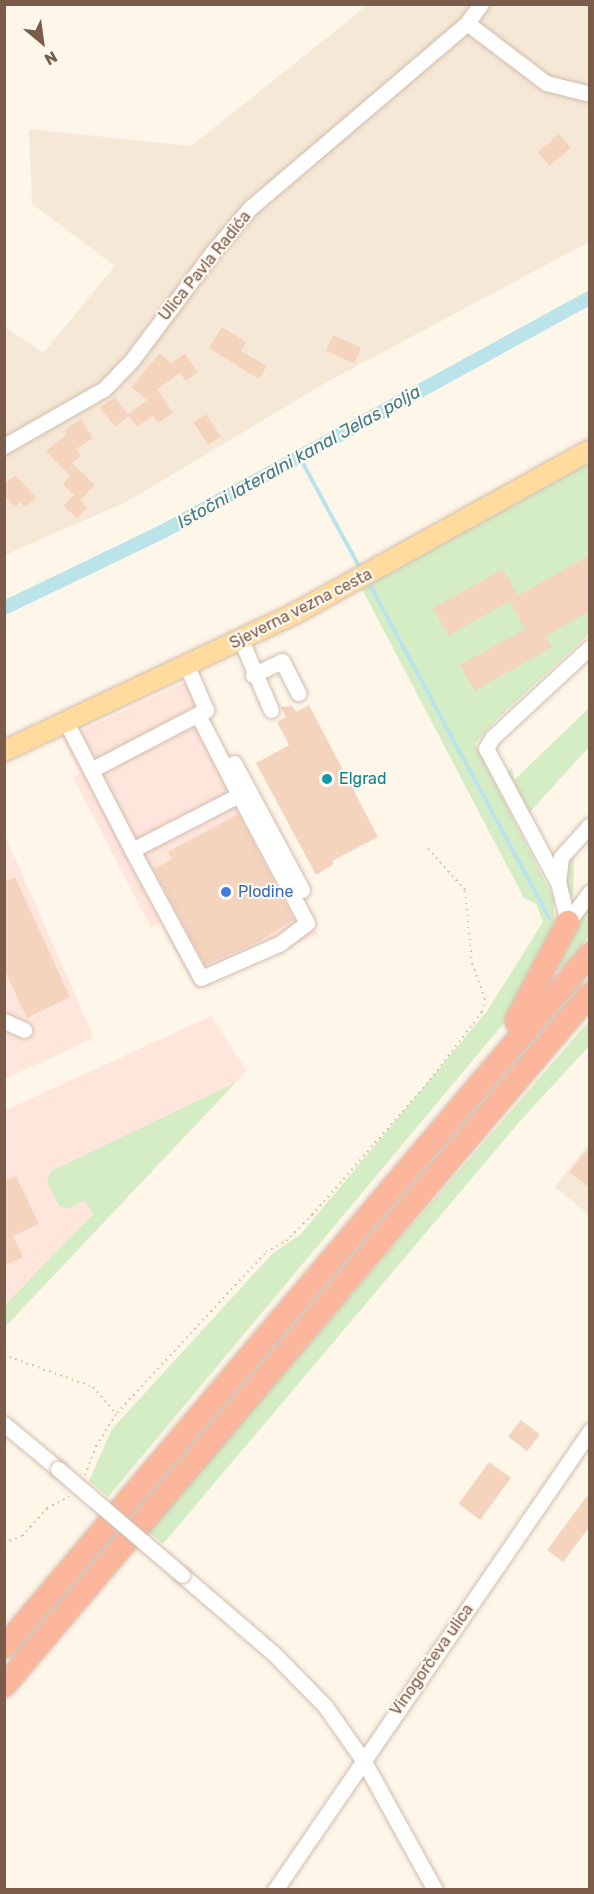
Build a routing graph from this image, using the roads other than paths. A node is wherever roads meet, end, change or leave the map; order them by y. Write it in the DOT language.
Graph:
graph roads {
  1 [pos="481,4"];
  2 [pos="468,23"];
  3 [pos="590,94"];
  4 [pos="4,446"];
  5 [pos="590,450"];
  6 [pos="241,639"];
  7 [pos="590,647"];
  8 [pos="187,666"];
  9 [pos="254,675"];
  10 [pos="298,693"];
  11 [pos="270,710"];
  12 [pos="202,712"];
  13 [pos="66,722"];
  14 [pos="4,751"];
  15 [pos="91,770"];
  16 [pos="239,795"];
  17 [pos="590,825"];
  18 [pos="132,850"];
  19 [pos="559,885"];
  20 [pos="303,890"];
  21 [pos="590,892"];
  22 [pos="568,922"];
  23 [pos="590,954"];
  24 [pos="590,994"];
  25 [pos="590,1013"];
  26 [pos="4,1021"];
  27 [pos="24,1030"];
  28 [pos="505,1092"];
  29 [pos="433,1137"];
  30 [pos="4,1424"];
  31 [pos="590,1431"];
  32 [pos="4,1647"];
  33 [pos="4,1686"];
  34 [pos="363,1760"];
  35 [pos="274,1890"];
  36 [pos="435,1890"];
  1 -- 2 [label="street, Ulica Pavla Radića"];
  2 -- 3 [label="street"];
  2 -- 4 [label="street, Ulica Pavla Radića"];
  5 -- 6 [label="main road, Sjeverna vezna cesta"];
  6 -- 8 [label="main road, Sjeverna vezna cesta"];
  6 -- 9 [label="street"];
  7 -- 19 [label="street"];
  8 -- 12 [label="street"];
  8 -- 13 [label="main road, Sjeverna vezna cesta"];
  9 -- 10 [label="street"];
  9 -- 11 [label="street"];
  12 -- 15 [label="street"];
  12 -- 16 [label="street"];
  12 -- 20 [label="street"];
  13 -- 14 [label="main road, Sjeverna vezna cesta"];
  13 -- 15 [label="street"];
  15 -- 18 [label="street"];
  16 -- 18 [label="street"];
  16 -- 18 [label="street"];
  17 -- 19 [label="street"];
  19 -- 22 [label="street"];
  21 -- 22 [label="street"];
  22 -- 29 [label="highway"];
  23 -- 29 [label="highway"];
  24 -- 28 [label="highway"];
  25 -- 28 [label="highway"];
  26 -- 27 [label="street"];
  28 -- 33 [label="highway"];
  29 -- 32 [label="highway"];
  30 -- 34 [label="street, bridge"];
  31 -- 34 [label="street, Vinogorčeva ulica"];
  34 -- 35 [label="street, Vinogorčeva ulica"];
  34 -- 36 [label="street"];
}
